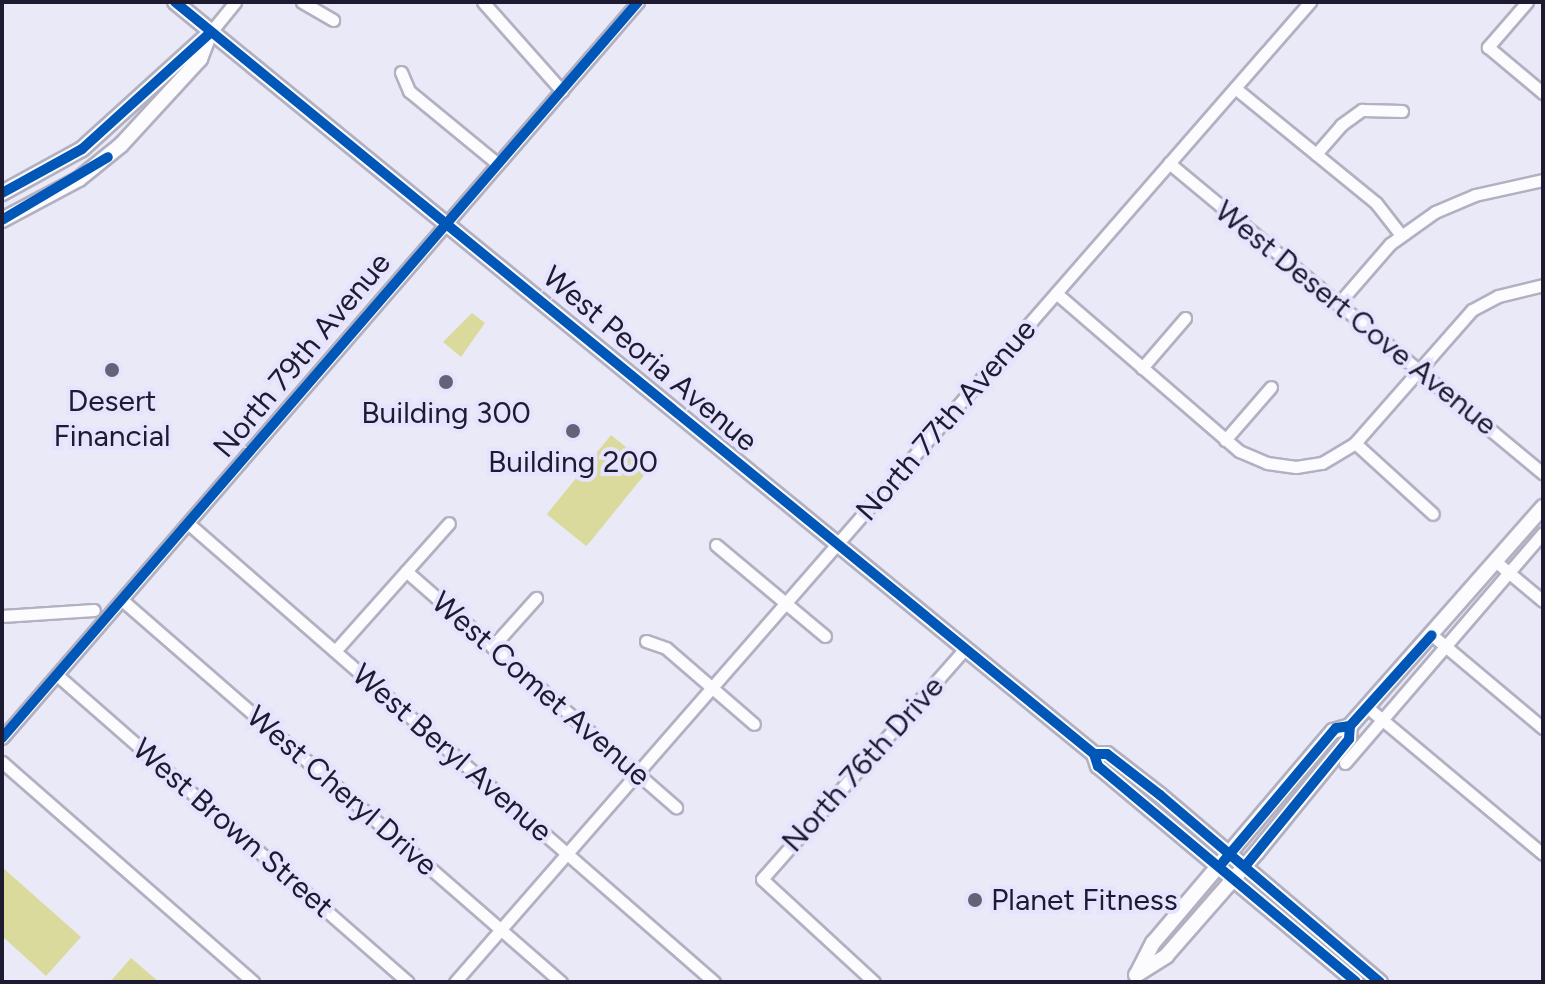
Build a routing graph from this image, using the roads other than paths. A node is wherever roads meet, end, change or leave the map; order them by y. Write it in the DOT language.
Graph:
graph roads {
  1 [pos="175,2"];
  2 [pos="235,2"];
  3 [pos="302,2"];
  4 [pos="638,2"];
  5 [pos="1310,2"];
  6 [pos="1527,2"];
  7 [pos="489,4"];
  8 [pos="333,20"];
  9 [pos="210,33"];
  10 [pos="401,72"];
  11 [pos="1235,88"];
  12 [pos="562,91"];
  13 [pos="1543,93"];
  14 [pos="1402,111"];
  15 [pos="1316,154"];
  16 [pos="1169,163"];
  17 [pos="498,164"];
  18 [pos="1543,180"];
  19 [pos="4,192"];
  20 [pos="8,218"];
  21 [pos="446,222"];
  22 [pos="1401,235"];
  23 [pos="1543,285"];
  24 [pos="1056,293"];
  25 [pos="1338,304"];
  26 [pos="1185,318"];
  27 [pos="1142,368"];
  28 [pos="1418,370"];
  29 [pos="1271,387"];
  30 [pos="1225,440"];
  31 [pos="1355,443"];
  32 [pos="1543,473"];
  33 [pos="1543,507"];
  34 [pos="1433,514"];
  35 [pos="449,523"];
  36 [pos="189,524"];
  37 [pos="1543,533"];
  38 [pos="838,544"];
  39 [pos="716,545"];
  40 [pos="1495,561"];
  41 [pos="406,571"];
  42 [pos="1509,572"];
  43 [pos="536,598"];
  44 [pos="122,600"];
  45 [pos="1543,601"];
  46 [pos="787,603"];
  47 [pos="94,610"];
  48 [pos="2,616"];
  49 [pos="1432,635"];
  50 [pos="825,636"];
  51 [pos="646,641"];
  52 [pos="1445,646"];
  53 [pos="492,647"];
  54 [pos="965,649"];
  55 [pos="335,651"];
  56 [pos="57,675"];
  57 [pos="713,688"];
  58 [pos="1367,707"];
  59 [pos="1382,719"];
  60 [pos="754,724"];
  61 [pos="1350,726"];
  62 [pos="1543,728"];
  63 [pos="1333,731"];
  64 [pos="2,738"];
  65 [pos="1094,754"];
  66 [pos="2,762"];
  67 [pos="1345,763"];
  68 [pos="1326,766"];
  69 [pos="638,774"];
  70 [pos="676,807"];
  71 [pos="1230,852"];
  72 [pos="567,854"];
  73 [pos="1543,854"];
  74 [pos="1246,865"];
  75 [pos="1218,868"];
  76 [pos="1232,880"];
  77 [pos="501,930"];
  78 [pos="1352,955"];
  79 [pos="1340,969"];
  80 [pos="1133,979"];
  81 [pos="253,982"];
  82 [pos="408,982"];
  83 [pos="455,982"];
  84 [pos="561,982"];
  85 [pos="714,982"];
  86 [pos="874,982"];
  87 [pos="1356,982"];
  88 [pos="1380,982"];
  1 -- 9 [label="main road, West Peoria Avenue"];
  2 -- 9 [label="street"];
  3 -- 8 [label="street"];
  4 -- 12 [label="street, North 79th Avenue"];
  5 -- 11 [label="street, North 77th Avenue"];
  6 -- 13 [label="street"];
  7 -- 12 [label="street"];
  9 -- 19 [label="main road"];
  9 -- 20 [label="main road"];
  9 -- 21 [label="main road, West Peoria Avenue"];
  10 -- 17 [label="street"];
  11 -- 15 [label="street"];
  11 -- 16 [label="street, North 77th Avenue"];
  12 -- 17 [label="street, North 79th Avenue"];
  14 -- 15 [label="street"];
  15 -- 22 [label="street"];
  16 -- 24 [label="street, North 77th Avenue"];
  16 -- 25 [label="street, West Desert Cove Avenue"];
  17 -- 21 [label="street, North 79th Avenue"];
  18 -- 22 [label="street"];
  19 -- 20 [label="main road"];
  21 -- 36 [label="street, North 79th Avenue"];
  21 -- 38 [label="main road, West Peoria Avenue"];
  22 -- 25 [label="street"];
  23 -- 28 [label="street"];
  24 -- 27 [label="street"];
  24 -- 38 [label="street, North 77th Avenue"];
  25 -- 28 [label="street, West Desert Cove Avenue"];
  26 -- 27 [label="street"];
  27 -- 30 [label="street"];
  28 -- 31 [label="street"];
  28 -- 32 [label="street, West Desert Cove Avenue"];
  29 -- 30 [label="street"];
  30 -- 31 [label="street"];
  31 -- 34 [label="street"];
  33 -- 40 [label="main road"];
  35 -- 41 [label="street"];
  36 -- 44 [label="street, North 79th Avenue"];
  36 -- 55 [label="street, West Beryl Avenue"];
  37 -- 42 [label="street"];
  38 -- 46 [label="street, North 77th Avenue"];
  38 -- 54 [label="main road, West Peoria Avenue"];
  39 -- 46 [label="street"];
  40 -- 42 [label="street"];
  40 -- 49 [label="main road"];
  41 -- 53 [label="street, West Comet Avenue"];
  41 -- 55 [label="street"];
  42 -- 45 [label="street"];
  42 -- 52 [label="street"];
  43 -- 53 [label="street"];
  44 -- 56 [label="street, North 79th Avenue"];
  44 -- 77 [label="street, West Cheryl Drive"];
  46 -- 50 [label="street"];
  46 -- 57 [label="street, North 77th Avenue"];
  47 -- 48 [label="street"];
  49 -- 52 [label="street"];
  49 -- 58 [label="main road"];
  51 -- 57 [label="street"];
  52 -- 59 [label="street"];
  52 -- 62 [label="street"];
  53 -- 69 [label="street, West Comet Avenue"];
  54 -- 65 [label="main road, West Peoria Avenue"];
  54 -- 86 [label="street, North 76th Drive"];
  55 -- 72 [label="street, West Beryl Avenue"];
  56 -- 64 [label="street, North 79th Avenue"];
  56 -- 82 [label="street, West Brown Street"];
  57 -- 60 [label="street"];
  57 -- 69 [label="street, North 77th Avenue"];
  58 -- 59 [label="street"];
  58 -- 61 [label="main road"];
  59 -- 67 [label="street"];
  59 -- 73 [label="street"];
  61 -- 63 [label="main road"];
  61 -- 68 [label="main road"];
  63 -- 68 [label="main road"];
  63 -- 71 [label="main road"];
  65 -- 71 [label="main road, West Peoria Avenue"];
  65 -- 75 [label="main road, West Peoria Avenue"];
  66 -- 81 [label="street"];
  68 -- 74 [label="main road"];
  69 -- 70 [label="street, West Comet Avenue"];
  69 -- 72 [label="street, North 77th Avenue"];
  71 -- 74 [label="main road, West Peoria Avenue"];
  71 -- 75 [label="main road"];
  72 -- 77 [label="street, North 77th Avenue"];
  72 -- 85 [label="street, West Beryl Avenue"];
  74 -- 76 [label="main road"];
  74 -- 78 [label="main road, West Peoria Avenue"];
  75 -- 76 [label="main road, West Peoria Avenue"];
  75 -- 80 [label="main road"];
  76 -- 79 [label="main road, West Peoria Avenue"];
  76 -- 80 [label="main road"];
  77 -- 83 [label="street, North 77th Avenue"];
  77 -- 84 [label="street, West Cheryl Drive"];
  78 -- 79 [label="main road"];
  78 -- 88 [label="main road, West Peoria Avenue"];
  79 -- 87 [label="main road, West Peoria Avenue"];
}
